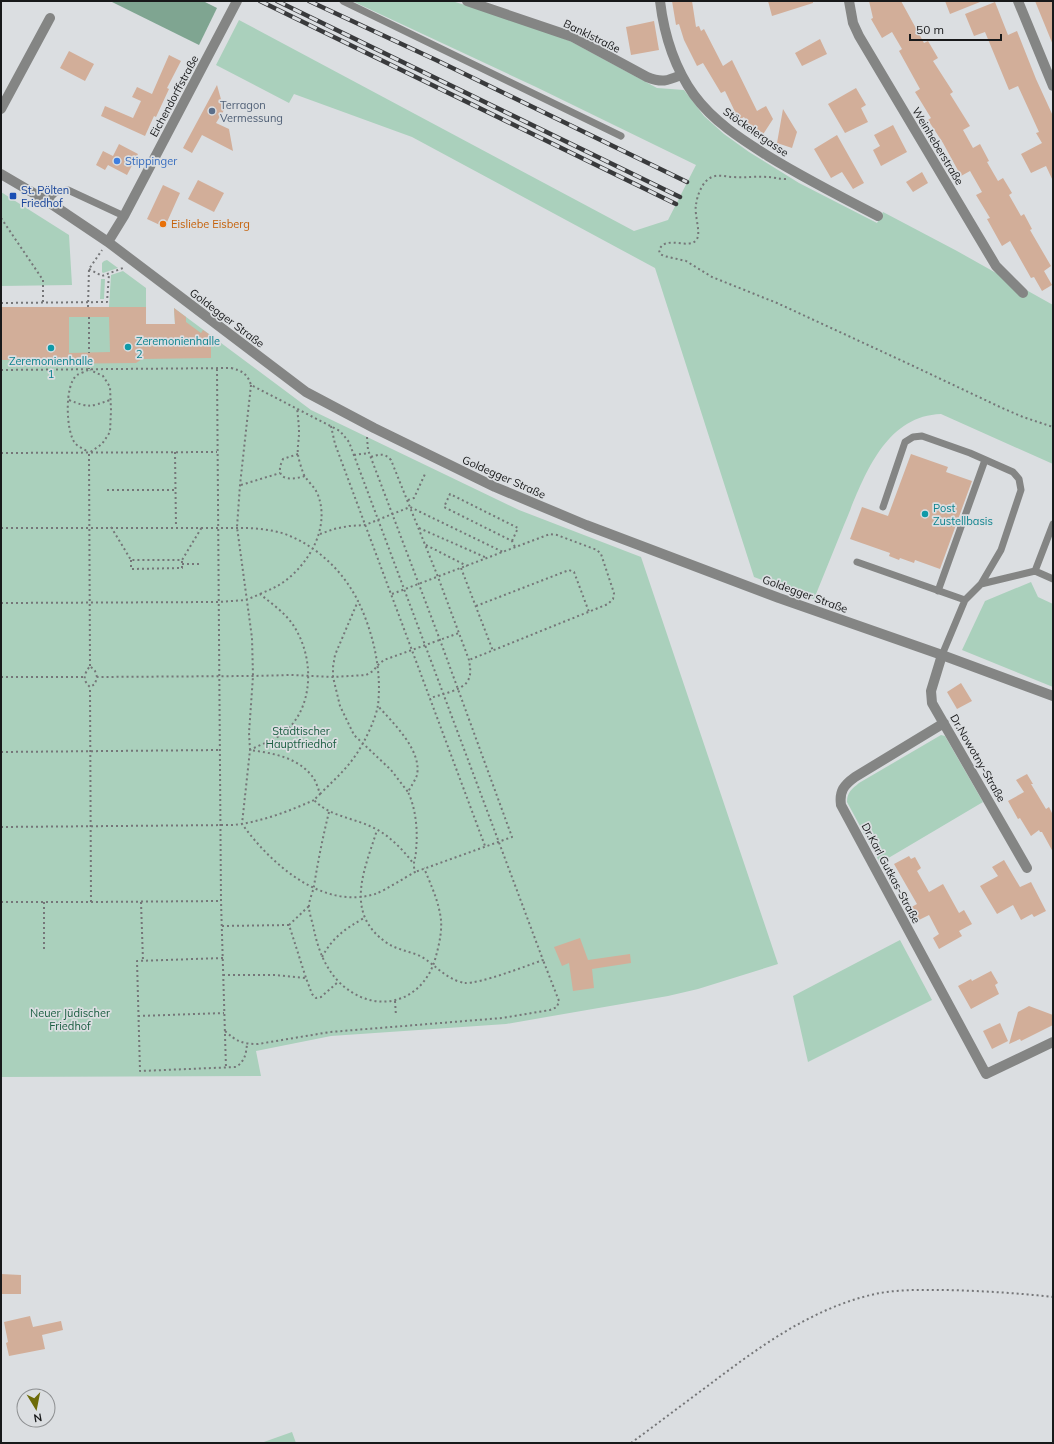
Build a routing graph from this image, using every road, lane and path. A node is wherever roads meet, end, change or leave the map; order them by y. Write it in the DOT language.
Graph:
graph roads {
  1 [pos="237,1"];
  2 [pos="343,1"];
  3 [pos="467,1"];
  4 [pos="660,1"];
  5 [pos="849,1"];
  6 [pos="1018,1"];
  7 [pos="50,18"];
  8 [pos="681,75"];
  9 [pos="1053,86"];
  10 [pos="1,109"];
  11 [pos="621,136"];
  12 [pos="1,174"];
  13 [pos="804,178"];
  14 [pos="48,201"];
  15 [pos="124,216"];
  16 [pos="878,216"];
  17 [pos="1,218"];
  18 [pos="108,242"];
  19 [pos="130,259"];
  20 [pos="89,269"];
  21 [pos="109,274"];
  22 [pos="1023,293"];
  23 [pos="88,302"];
  24 [pos="1,303"];
  25 [pos="43,303"];
  26 [pos="88,307"];
  27 [pos="88,317"];
  28 [pos="89,353"];
  29 [pos="89,363"];
  30 [pos="89,369"];
  31 [pos="217,369"];
  32 [pos="1,370"];
  33 [pos="251,385"];
  34 [pos="69,400"];
  35 [pos="110,400"];
  36 [pos="297,408"];
  37 [pos="365,424"];
  38 [pos="331,426"];
  39 [pos="1053,427"];
  40 [pos="89,452"];
  41 [pos="175,452"];
  42 [pos="217,452"];
  43 [pos="1,453"];
  44 [pos="370,453"];
  45 [pos="298,454"];
  46 [pos="354,455"];
  47 [pos="371,457"];
  48 [pos="985,460"];
  49 [pos="280,473"];
  50 [pos="425,474"];
  51 [pos="305,476"];
  52 [pos="240,485"];
  53 [pos="107,490"];
  54 [pos="176,490"];
  55 [pos="408,500"];
  56 [pos="883,506"];
  57 [pos="410,507"];
  58 [pos="393,514"];
  59 [pos="378,520"];
  60 [pos="1053,524"];
  61 [pos="365,525"];
  62 [pos="112,527"];
  63 [pos="176,527"];
  64 [pos="202,527"];
  65 [pos="218,527"];
  66 [pos="237,527"];
  67 [pos="1,528"];
  68 [pos="89,528"];
  69 [pos="418,528"];
  70 [pos="320,534"];
  71 [pos="512,541"];
  72 [pos="425,545"];
  73 [pos="515,547"];
  74 [pos="312,548"];
  75 [pos="503,552"];
  76 [pos="487,558"];
  77 [pos="131,560"];
  78 [pos="182,560"];
  79 [pos="857,562"];
  80 [pos="182,564"];
  81 [pos="199,564"];
  82 [pos="467,566"];
  83 [pos="461,568"];
  84 [pos="1035,571"];
  85 [pos="438,577"];
  86 [pos="1053,579"];
  87 [pos="419,584"];
  88 [pos="980,584"];
  89 [pos="404,590"];
  90 [pos="938,591"];
  91 [pos="260,594"];
  92 [pos="392,594"];
  93 [pos="246,600"];
  94 [pos="965,600"];
  95 [pos="358,601"];
  96 [pos="90,602"];
  97 [pos="219,602"];
  98 [pos="1,603"];
  99 [pos="476,606"];
  100 [pos="590,612"];
  101 [pos="459,633"];
  102 [pos="440,640"];
  103 [pos="425,645"];
  104 [pos="412,650"];
  105 [pos="493,651"];
  106 [pos="942,655"];
  107 [pos="469,660"];
  108 [pos="378,665"];
  109 [pos="90,666"];
  110 [pos="219,676"];
  111 [pos="253,676"];
  112 [pos="309,676"];
  113 [pos="1,677"];
  114 [pos="84,677"];
  115 [pos="97,677"];
  116 [pos="333,677"];
  117 [pos="90,687"];
  118 [pos="458,689"];
  119 [pos="443,694"];
  120 [pos="1053,696"];
  121 [pos="430,698"];
  122 [pos="378,706"];
  123 [pos="944,723"];
  124 [pos="363,744"];
  125 [pos="220,750"];
  126 [pos="250,750"];
  127 [pos="90,751"];
  128 [pos="1,752"];
  129 [pos="408,792"];
  130 [pos="320,794"];
  131 [pos="314,800"];
  132 [pos="329,812"];
  133 [pos="242,824"];
  134 [pos="220,826"];
  135 [pos="1,827"];
  136 [pos="91,827"];
  137 [pos="377,830"];
  138 [pos="498,842"];
  139 [pos="485,846"];
  140 [pos="413,863"];
  141 [pos="424,868"];
  142 [pos="1028,868"];
  143 [pos="415,872"];
  144 [pos="314,888"];
  145 [pos="360,897"];
  146 [pos="141,901"];
  147 [pos="221,901"];
  148 [pos="1,902"];
  149 [pos="44,902"];
  150 [pos="91,902"];
  151 [pos="309,906"];
  152 [pos="364,918"];
  153 [pos="289,925"];
  154 [pos="222,926"];
  155 [pos="44,949"];
  156 [pos="322,957"];
  157 [pos="223,958"];
  158 [pos="543,960"];
  159 [pos="143,961"];
  160 [pos="434,965"];
  161 [pos="223,975"];
  162 [pos="306,978"];
  163 [pos="338,982"];
  164 [pos="394,1001"];
  165 [pos="224,1013"];
  166 [pos="138,1016"];
  167 [pos="396,1016"];
  168 [pos="225,1031"];
  169 [pos="1053,1042"];
  170 [pos="247,1044"];
  171 [pos="226,1068"];
  172 [pos="1053,1297"];
  173 [pos="631,1443"];
  1 -- 15 [label="street, Eichendorffstraße"];
  2 -- 11 [label="lane"];
  3 -- 8 [label="street, Banklstraße"];
  4 -- 8 [label="street, Stöckelergasse"];
  5 -- 22 [label="street, Weinheberstraße"];
  6 -- 9 [label="street"];
  7 -- 10 [label="street"];
  8 -- 13 [label="street, Stöckelergasse"];
  12 -- 14 [label="street, Goldegger Straße"];
  13 -- 16 [label="street, Stöckelergasse"];
  13 -- 39 [label="path"];
  14 -- 15 [label="lane"];
  14 -- 18 [label="street, Goldegger Straße"];
  15 -- 18 [label="street, Eichendorffstraße"];
  17 -- 25 [label="path"];
  18 -- 19 [label="street, Goldegger Straße"];
  18 -- 20 [label="path"];
  19 -- 21 [label="path"];
  19 -- 37 [label="street, Goldegger Straße"];
  20 -- 21 [label="path"];
  20 -- 23 [label="path"];
  21 -- 23 [label="path"];
  23 -- 25 [label="path"];
  23 -- 26 [label="path"];
  24 -- 25 [label="path"];
  27 -- 28 [label="path"];
  29 -- 30 [label="path"];
  30 -- 31 [label="path"];
  30 -- 32 [label="path"];
  30 -- 34 [label="path"];
  30 -- 35 [label="path"];
  31 -- 33 [label="path"];
  31 -- 42 [label="path"];
  33 -- 36 [label="path"];
  33 -- 52 [label="path"];
  34 -- 35 [label="path"];
  34 -- 40 [label="path"];
  35 -- 40 [label="path"];
  36 -- 38 [label="path"];
  36 -- 45 [label="path"];
  37 -- 44 [label="path"];
  37 -- 106 [label="street, Goldegger Straße"];
  38 -- 46 [label="path"];
  38 -- 61 [label="path"];
  40 -- 41 [label="path"];
  40 -- 43 [label="path"];
  40 -- 68 [label="path"];
  41 -- 42 [label="path"];
  41 -- 54 [label="path"];
  42 -- 65 [label="path"];
  44 -- 46 [label="path"];
  44 -- 47 [label="path"];
  45 -- 49 [label="path"];
  45 -- 51 [label="path"];
  46 -- 59 [label="path"];
  47 -- 55 [label="path"];
  47 -- 58 [label="path"];
  48 -- 56 [label="lane"];
  48 -- 88 [label="lane"];
  48 -- 90 [label="lane"];
  49 -- 51 [label="path"];
  49 -- 52 [label="path"];
  50 -- 55 [label="path"];
  51 -- 70 [label="path"];
  52 -- 66 [label="path"];
  53 -- 54 [label="path"];
  54 -- 63 [label="path"];
  55 -- 57 [label="path"];
  57 -- 58 [label="path"];
  57 -- 69 [label="path"];
  57 -- 75 [label="path"];
  58 -- 59 [label="path"];
  58 -- 87 [label="path"];
  59 -- 61 [label="path"];
  59 -- 89 [label="path"];
  60 -- 84 [label="lane"];
  61 -- 70 [label="path"];
  61 -- 92 [label="path"];
  62 -- 63 [label="path"];
  62 -- 68 [label="path"];
  62 -- 77 [label="path"];
  63 -- 64 [label="path"];
  64 -- 65 [label="path"];
  64 -- 78 [label="path"];
  65 -- 66 [label="path"];
  65 -- 97 [label="path"];
  66 -- 74 [label="path"];
  66 -- 93 [label="path"];
  67 -- 68 [label="path"];
  68 -- 96 [label="path"];
  69 -- 72 [label="path"];
  69 -- 76 [label="path"];
  70 -- 74 [label="path"];
  71 -- 71 [label="path"];
  71 -- 73 [label="path"];
  72 -- 82 [label="path"];
  72 -- 85 [label="path"];
  73 -- 75 [label="path"];
  73 -- 100 [label="path"];
  74 -- 91 [label="path"];
  74 -- 95 [label="path"];
  75 -- 76 [label="path"];
  76 -- 82 [label="path"];
  77 -- 78 [label="path"];
  77 -- 80 [label="path"];
  78 -- 80 [label="path"];
  79 -- 90 [label="lane"];
  80 -- 81 [label="path"];
  82 -- 83 [label="path"];
  83 -- 85 [label="path"];
  83 -- 99 [label="path"];
  84 -- 86 [label="lane"];
  84 -- 88 [label="lane"];
  85 -- 87 [label="path"];
  85 -- 101 [label="path"];
  87 -- 89 [label="path"];
  87 -- 102 [label="path"];
  88 -- 94 [label="lane"];
  89 -- 92 [label="path"];
  89 -- 103 [label="path"];
  90 -- 94 [label="lane"];
  91 -- 93 [label="path"];
  91 -- 112 [label="path"];
  92 -- 104 [label="path"];
  93 -- 97 [label="path"];
  93 -- 111 [label="path"];
  94 -- 106 [label="lane"];
  95 -- 108 [label="path"];
  95 -- 116 [label="path"];
  96 -- 97 [label="path"];
  96 -- 98 [label="path"];
  96 -- 109 [label="path"];
  97 -- 110 [label="path"];
  99 -- 100 [label="path"];
  99 -- 105 [label="path"];
  100 -- 105 [label="path"];
  101 -- 102 [label="path"];
  101 -- 107 [label="path"];
  102 -- 103 [label="path"];
  102 -- 118 [label="path"];
  103 -- 104 [label="path"];
  103 -- 119 [label="path"];
  104 -- 108 [label="path"];
  104 -- 121 [label="path"];
  105 -- 107 [label="path"];
  106 -- 120 [label="street, Goldegger Straße"];
  106 -- 123 [label="street, Dr.Nowotny-Straße"];
  107 -- 118 [label="path"];
  108 -- 116 [label="path"];
  108 -- 122 [label="path"];
  109 -- 114 [label="path"];
  109 -- 115 [label="path"];
  110 -- 111 [label="path"];
  110 -- 115 [label="path"];
  110 -- 125 [label="path"];
  111 -- 112 [label="path"];
  111 -- 126 [label="path"];
  112 -- 116 [label="path"];
  112 -- 126 [label="path"];
  113 -- 114 [label="path"];
  114 -- 117 [label="path"];
  115 -- 117 [label="path"];
  116 -- 124 [label="path"];
  117 -- 127 [label="path"];
  118 -- 119 [label="path"];
  118 -- 138 [label="path"];
  119 -- 121 [label="path"];
  119 -- 138 [label="path"];
  121 -- 139 [label="path"];
  122 -- 124 [label="path"];
  122 -- 129 [label="path"];
  123 -- 142 [label="street, Dr.Nowotny-Straße"];
  123 -- 169 [label="street, Dr.Karl Gutkas-Straße"];
  124 -- 129 [label="path"];
  124 -- 130 [label="path"];
  125 -- 127 [label="path"];
  125 -- 134 [label="path"];
  126 -- 130 [label="path"];
  126 -- 133 [label="path"];
  127 -- 128 [label="path"];
  127 -- 136 [label="path"];
  129 -- 140 [label="path"];
  130 -- 131 [label="path"];
  131 -- 132 [label="path"];
  131 -- 133 [label="path"];
  132 -- 137 [label="path"];
  132 -- 144 [label="path"];
  133 -- 134 [label="path"];
  133 -- 144 [label="path"];
  134 -- 136 [label="path"];
  134 -- 147 [label="path"];
  135 -- 136 [label="path"];
  136 -- 150 [label="path"];
  137 -- 140 [label="path"];
  137 -- 145 [label="path"];
  138 -- 139 [label="path"];
  138 -- 158 [label="path"];
  139 -- 141 [label="path"];
  140 -- 143 [label="path"];
  141 -- 143 [label="path"];
  141 -- 160 [label="path"];
  143 -- 145 [label="path"];
  144 -- 145 [label="path"];
  144 -- 151 [label="path"];
  145 -- 152 [label="path"];
  146 -- 147 [label="path"];
  146 -- 150 [label="path"];
  146 -- 159 [label="path"];
  147 -- 154 [label="path"];
  148 -- 149 [label="path"];
  149 -- 150 [label="path"];
  149 -- 155 [label="path"];
  151 -- 153 [label="path"];
  151 -- 156 [label="path"];
  152 -- 156 [label="path"];
  152 -- 160 [label="path"];
  153 -- 154 [label="path"];
  153 -- 162 [label="path"];
  154 -- 157 [label="path"];
  156 -- 163 [label="path"];
  157 -- 159 [label="path"];
  157 -- 161 [label="path"];
  158 -- 160 [label="path"];
  158 -- 170 [label="path"];
  159 -- 166 [label="path"];
  160 -- 164 [label="path"];
  161 -- 162 [label="path"];
  161 -- 165 [label="path"];
  162 -- 163 [label="path"];
  163 -- 164 [label="path"];
  164 -- 167 [label="path"];
  165 -- 166 [label="path"];
  165 -- 168 [label="path"];
  166 -- 171 [label="path"];
  168 -- 170 [label="path"];
  168 -- 171 [label="path"];
  170 -- 171 [label="path"];
  172 -- 173 [label="path"];
}
